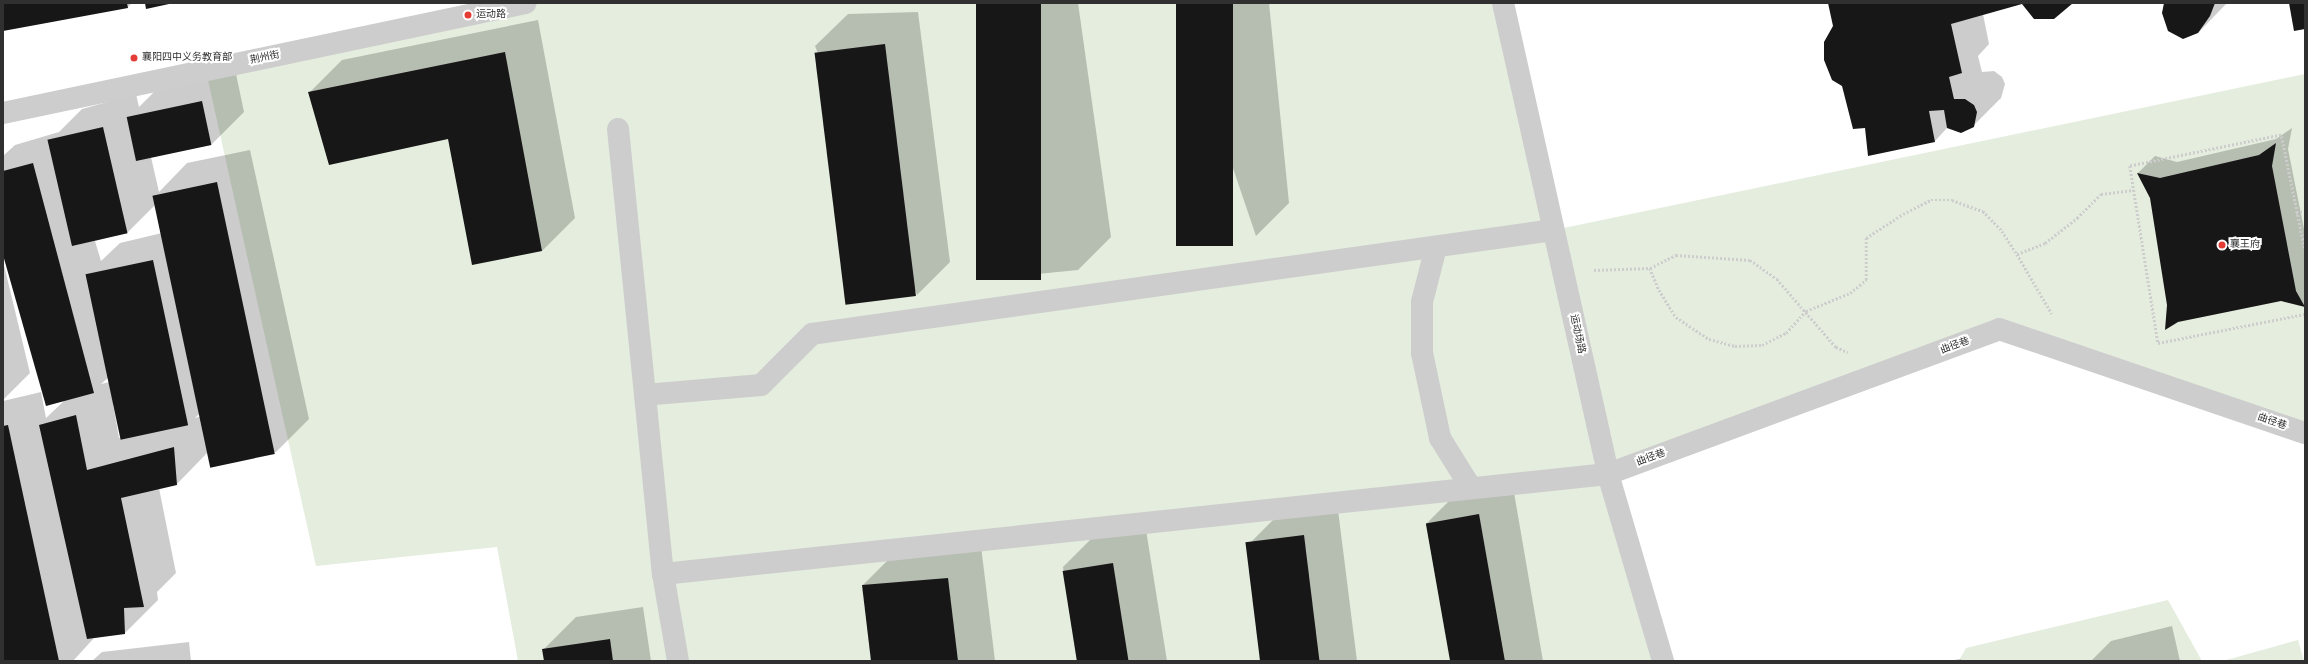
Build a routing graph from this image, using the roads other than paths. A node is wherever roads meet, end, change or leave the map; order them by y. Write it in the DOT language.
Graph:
graph roads {
  1 [pos="526,3"];
  2 [pos="1503,3"];
  3 [pos="3,113"];
  4 [pos="618,129"];
  5 [pos="1553,230"];
  6 [pos="1436,247"];
  7 [pos="645,395"];
  8 [pos="2305,434"];
  9 [pos="1608,474"];
  10 [pos="1471,488"];
  11 [pos="663,574"];
  12 [pos="678,661"];
  13 [pos="1663,661"];
  1 -- 3 [label="street, 荆州街"];
  2 -- 5 [label="street, 运动场路"];
  4 -- 7 [label="street"];
  5 -- 6 [label="street"];
  5 -- 9 [label="street, 运动场路"];
  6 -- 7 [label="street"];
  6 -- 10 [label="street"];
  7 -- 11 [label="street"];
  8 -- 9 [label="street, 曲径巷"];
  9 -- 10 [label="street, 曲径巷"];
  9 -- 13 [label="street, 运动场路"];
  10 -- 11 [label="street, 曲径巷"];
  11 -- 12 [label="street"];
}
